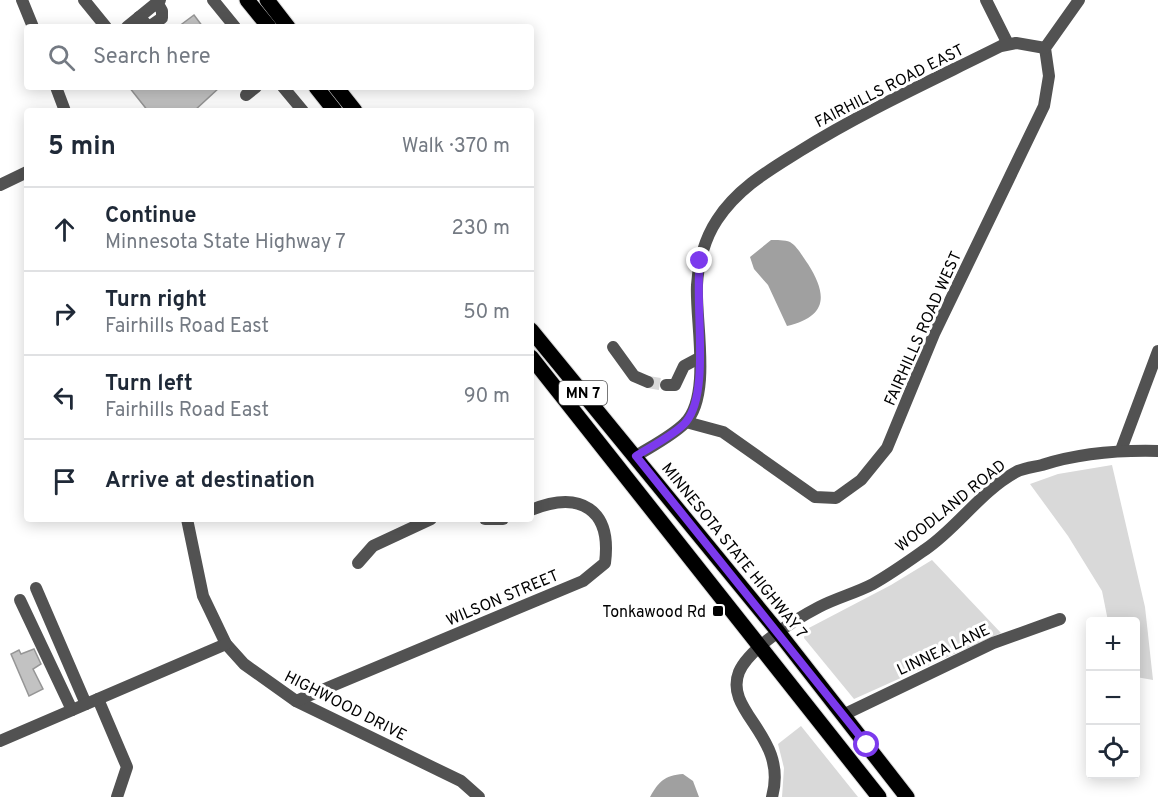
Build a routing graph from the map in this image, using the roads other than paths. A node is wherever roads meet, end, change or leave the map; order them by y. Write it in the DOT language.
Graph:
graph roads {
  1 [pos="21,0"];
  2 [pos="84,0"];
  3 [pos="213,0"];
  4 [pos="247,0"];
  5 [pos="267,0"];
  6 [pos="986,0"];
  7 [pos="1078,0"];
  8 [pos="159,1"];
  9 [pos="32,24"];
  10 [pos="104,24"];
  11 [pos="131,24"];
  12 [pos="233,24"];
  13 [pos="267,24"];
  14 [pos="286,24"];
  15 [pos="1008,44"];
  16 [pos="1045,48"];
  17 [pos="57,90"];
  18 [pos="286,90"];
  19 [pos="318,90"];
  20 [pos="338,90"];
  21 [pos="64,108"];
  22 [pos="300,108"];
  23 [pos="333,108"];
  24 [pos="353,108"];
  25 [pos="24,173"];
  26 [pos="0,185"];
  27 [pos="534,334"];
  28 [pos="613,347"];
  29 [pos="1158,351"];
  30 [pos="699,357"];
  31 [pos="534,361"];
  32 [pos="648,382"];
  33 [pos="666,385"];
  34 [pos="686,422"];
  35 [pos="1121,450"];
  36 [pos="1158,451"];
  37 [pos="636,456"];
  38 [pos="534,509"];
  39 [pos="188,522"];
  40 [pos="407,524"];
  41 [pos="358,563"];
  42 [pos="36,588"];
  43 [pos="20,600"];
  44 [pos="1060,619"];
  45 [pos="778,633"];
  46 [pos="226,644"];
  47 [pos="760,647"];
  48 [pos="296,701"];
  49 [pos="92,702"];
  50 [pos="72,710"];
  51 [pos="843,715"];
  52 [pos="0,741"];
  53 [pos="117,797"];
  54 [pos="479,797"];
  55 [pos="771,797"];
  56 [pos="879,797"];
  57 [pos="907,797"];
  1 -- 9 [label="street"];
  2 -- 10 [label="street"];
  3 -- 12 [label="street"];
  4 -- 13 [label="main road"];
  5 -- 14 [label="main road"];
  6 -- 15 [label="street"];
  7 -- 16 [label="street"];
  8 -- 11 [label="street"];
  15 -- 16 [label="street, FAIRHILLS ROAD EAST"];
  15 -- 30 [label="street, FAIRHILLS ROAD EAST"];
  16 -- 34 [label="street, FAIRHILLS ROAD WEST"];
  17 -- 21 [label="street"];
  18 -- 22 [label="street"];
  19 -- 23 [label="main road"];
  20 -- 24 [label="main road"];
  25 -- 26 [label="street"];
  27 -- 37 [label="main road, MINNESOTA STATE HIGHWAY 7 / MN 7"];
  28 -- 32 [label="street"];
  29 -- 35 [label="street"];
  30 -- 33 [label="street"];
  30 -- 34 [label="street, FAIRHILLS ROAD EAST"];
  31 -- 47 [label="main road, MN 7"];
  34 -- 37 [label="street"];
  35 -- 36 [label="street, WOODLAND ROAD"];
  35 -- 45 [label="street, WOODLAND ROAD"];
  37 -- 45 [label="main road, MINNESOTA STATE HIGHWAY 7 / MN 7"];
  38 -- 48 [label="street, WILSON STREET"];
  39 -- 46 [label="street, HIGHWOOD DRIVE"];
  40 -- 41 [label="street"];
  42 -- 49 [label="street"];
  43 -- 50 [label="street"];
  44 -- 51 [label="street, LINNEA LANE"];
  45 -- 47 [label="street, WOODLAND ROAD"];
  45 -- 51 [label="main road, MINNESOTA STATE HIGHWAY 7 / MN 7"];
  46 -- 48 [label="street, HIGHWOOD DRIVE"];
  46 -- 49 [label="street"];
  47 -- 55 [label="street, WOODLAND ROAD"];
  47 -- 56 [label="main road, MN 7"];
  48 -- 54 [label="street, HIGHWOOD DRIVE"];
  49 -- 50 [label="street"];
  49 -- 53 [label="street"];
  50 -- 52 [label="street"];
  51 -- 57 [label="main road, MINNESOTA STATE HIGHWAY 7 / MN 7"];
}
